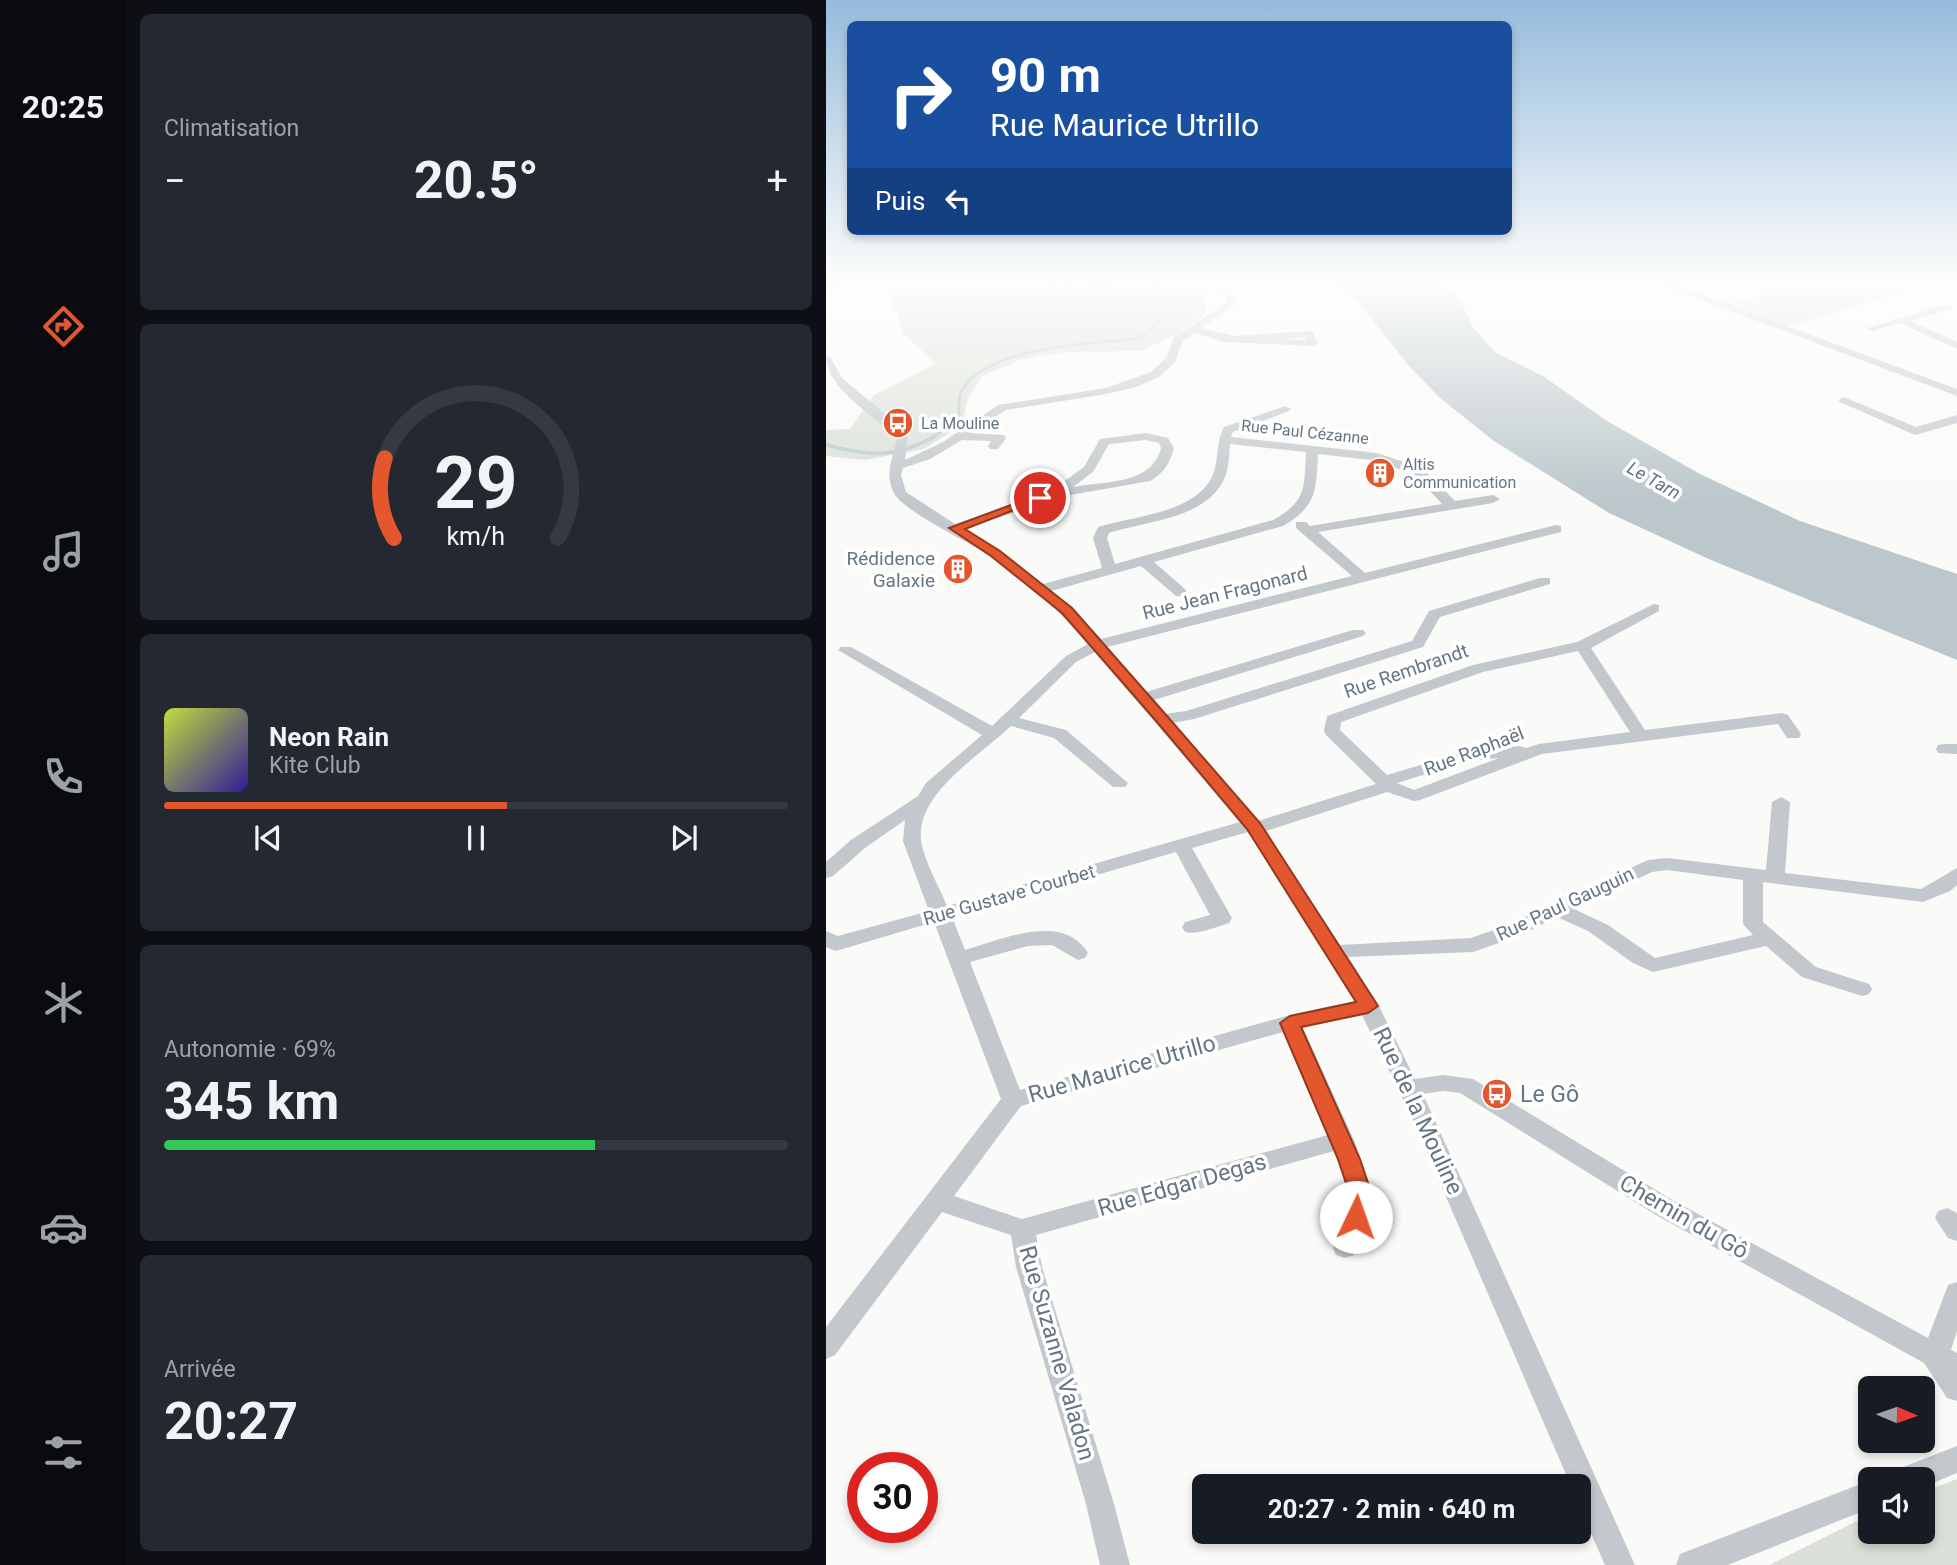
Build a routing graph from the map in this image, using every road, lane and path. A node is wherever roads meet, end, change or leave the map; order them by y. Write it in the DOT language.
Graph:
graph roads {
  1 [pos="1174,356"];
  2 [pos="1860,356"];
  3 [pos="826,359"];
  4 [pos="1955,391"];
  5 [pos="1844,400"];
  6 [pos="1285,409"];
  7 [pos="1957,419"];
  8 [pos="959,436"];
  9 [pos="1223,440"];
  10 [pos="994,446"];
  11 [pos="1312,450"];
  12 [pos="898,456"];
  13 [pos="1056,494"];
  14 [pos="1493,499"];
  15 [pos="1451,505"];
  16 [pos="1290,517"];
  17 [pos="955,528"];
  18 [pos="1556,529"];
  19 [pos="1308,530"];
  20 [pos="1143,561"];
  21 [pos="1110,570"];
  22 [pos="1362,578"];
  23 [pos="1545,581"];
  24 [pos="1041,589"];
  25 [pos="1181,593"];
  26 [pos="1654,608"];
  27 [pos="1358,633"];
  28 [pos="1097,645"];
  29 [pos="1581,646"];
  30 [pos="846,650"];
  31 [pos="1144,698"];
  32 [pos="1162,719"];
  33 [pos="1007,720"];
  34 [pos="993,734"];
  35 [pos="1639,734"];
  36 [pos="1793,734"];
  37 [pos="1119,783"];
  38 [pos="1386,784"];
  39 [pos="925,798"];
  40 [pos="1781,802"];
  41 [pos="1254,827"];
  42 [pos="1181,845"];
  43 [pos="826,872"];
  44 [pos="1957,874"];
  45 [pos="1754,876"];
  46 [pos="1775,878"];
  47 [pos="1557,910"];
  48 [pos="940,915"];
  49 [pos="1192,927"];
  50 [pos="1770,938"];
  51 [pos="831,941"];
  52 [pos="1078,953"];
  53 [pos="1335,953"];
  54 [pos="957,959"];
  55 [pos="1862,989"];
  56 [pos="1368,1006"];
  57 [pos="1290,1023"];
  58 [pos="1409,1088"];
  59 [pos="1013,1100"];
  60 [pos="1342,1140"];
  61 [pos="936,1200"];
  62 [pos="1022,1228"];
  63 [pos="1345,1248"];
  64 [pos="1957,1293"];
  65 [pos="826,1346"];
  66 [pos="1946,1362"];
  67 [pos="1957,1389"];
  68 [pos="1954,1456"];
  69 [pos="1932,1467"];
  70 [pos="1858,1499"];
  71 [pos="1115,1565"];
  72 [pos="1620,1565"];
  73 [pos="1690,1565"];
  1 -- 8 [label="street"];
  2 -- 4 [label="street"];
  3 -- 12 [label="street"];
  5 -- 7 [label="street"];
  6 -- 9 [label="street"];
  8 -- 10 [label="street"];
  8 -- 12 [label="street"];
  9 -- 11 [label="street, Rue Paul Cézanne"];
  9 -- 21 [label="street, Rue Paul Cézanne"];
  11 -- 15 [label="street, Rue Paul Cézanne"];
  11 -- 16 [label="street"];
  12 -- 17 [label="street, Rue de la Mouline"];
  13 -- 13 [label="street"];
  13 -- 17 [label="street"];
  14 -- 15 [label="street"];
  15 -- 19 [label="street"];
  16 -- 19 [label="street, Rue Jean Fragonard"];
  16 -- 20 [label="street"];
  17 -- 24 [label="street, Rue de la Mouline"];
  18 -- 22 [label="street, Rue Jean Fragonard"];
  19 -- 22 [label="street, Rue Jean Fragonard"];
  20 -- 21 [label="street"];
  20 -- 25 [label="street"];
  21 -- 24 [label="street"];
  22 -- 28 [label="street, Rue Jean Fragonard"];
  23 -- 32 [label="street"];
  24 -- 28 [label="street, Rue de la Mouline"];
  26 -- 29 [label="street, Rue Rembrandt"];
  27 -- 31 [label="street"];
  28 -- 31 [label="street, Rue de la Mouline"];
  28 -- 33 [label="street, Rue Jean Fragonard"];
  29 -- 35 [label="street"];
  29 -- 38 [label="street, Rue Rembrandt"];
  30 -- 34 [label="street"];
  31 -- 32 [label="street, Rue de la Mouline"];
  32 -- 41 [label="street, Rue de la Mouline"];
  33 -- 34 [label="street, Rue Jean Fragonard"];
  33 -- 37 [label="street"];
  34 -- 39 [label="street, Rue Jean Fragonard"];
  35 -- 36 [label="street, Rue Raphaël"];
  35 -- 38 [label="street, Rue Raphaël"];
  38 -- 41 [label="street, Rue Raphaël"];
  39 -- 43 [label="street"];
  39 -- 48 [label="street"];
  40 -- 46 [label="street"];
  41 -- 42 [label="street, Rue Gustave Courbet"];
  41 -- 53 [label="street, Rue de la Mouline"];
  42 -- 48 [label="street, Rue Gustave Courbet"];
  42 -- 49 [label="street"];
  44 -- 46 [label="street, Rue Paul Gauguin"];
  45 -- 46 [label="street, Rue Paul Gauguin"];
  45 -- 47 [label="street, Rue Paul Gauguin"];
  45 -- 50 [label="street"];
  47 -- 50 [label="street"];
  47 -- 53 [label="street, Rue Paul Gauguin"];
  48 -- 51 [label="street, Rue Gustave Courbet"];
  48 -- 54 [label="street"];
  50 -- 55 [label="street"];
  52 -- 54 [label="street"];
  53 -- 56 [label="street, Rue de la Mouline"];
  54 -- 59 [label="street"];
  56 -- 57 [label="street, Rue Maurice Utrillo"];
  56 -- 58 [label="street, Rue de la Mouline"];
  57 -- 59 [label="street, Rue Maurice Utrillo"];
  57 -- 60 [label="street"];
  58 -- 66 [label="street, Chemin du Gô"];
  58 -- 72 [label="street, Rue de la Mouline"];
  59 -- 61 [label="street, Rue Maurice Utrillo"];
  60 -- 62 [label="street, Rue Edgar Degas"];
  60 -- 63 [label="street"];
  61 -- 62 [label="street, Rue Suzanne Valadon"];
  61 -- 65 [label="street, Rue Maurice Utrillo"];
  62 -- 71 [label="street, Rue Suzanne Valadon"];
  64 -- 66 [label="street"];
  66 -- 67 [label="street"];
  68 -- 69 [label="street"];
  70 -- 73 [label="street"];
}
